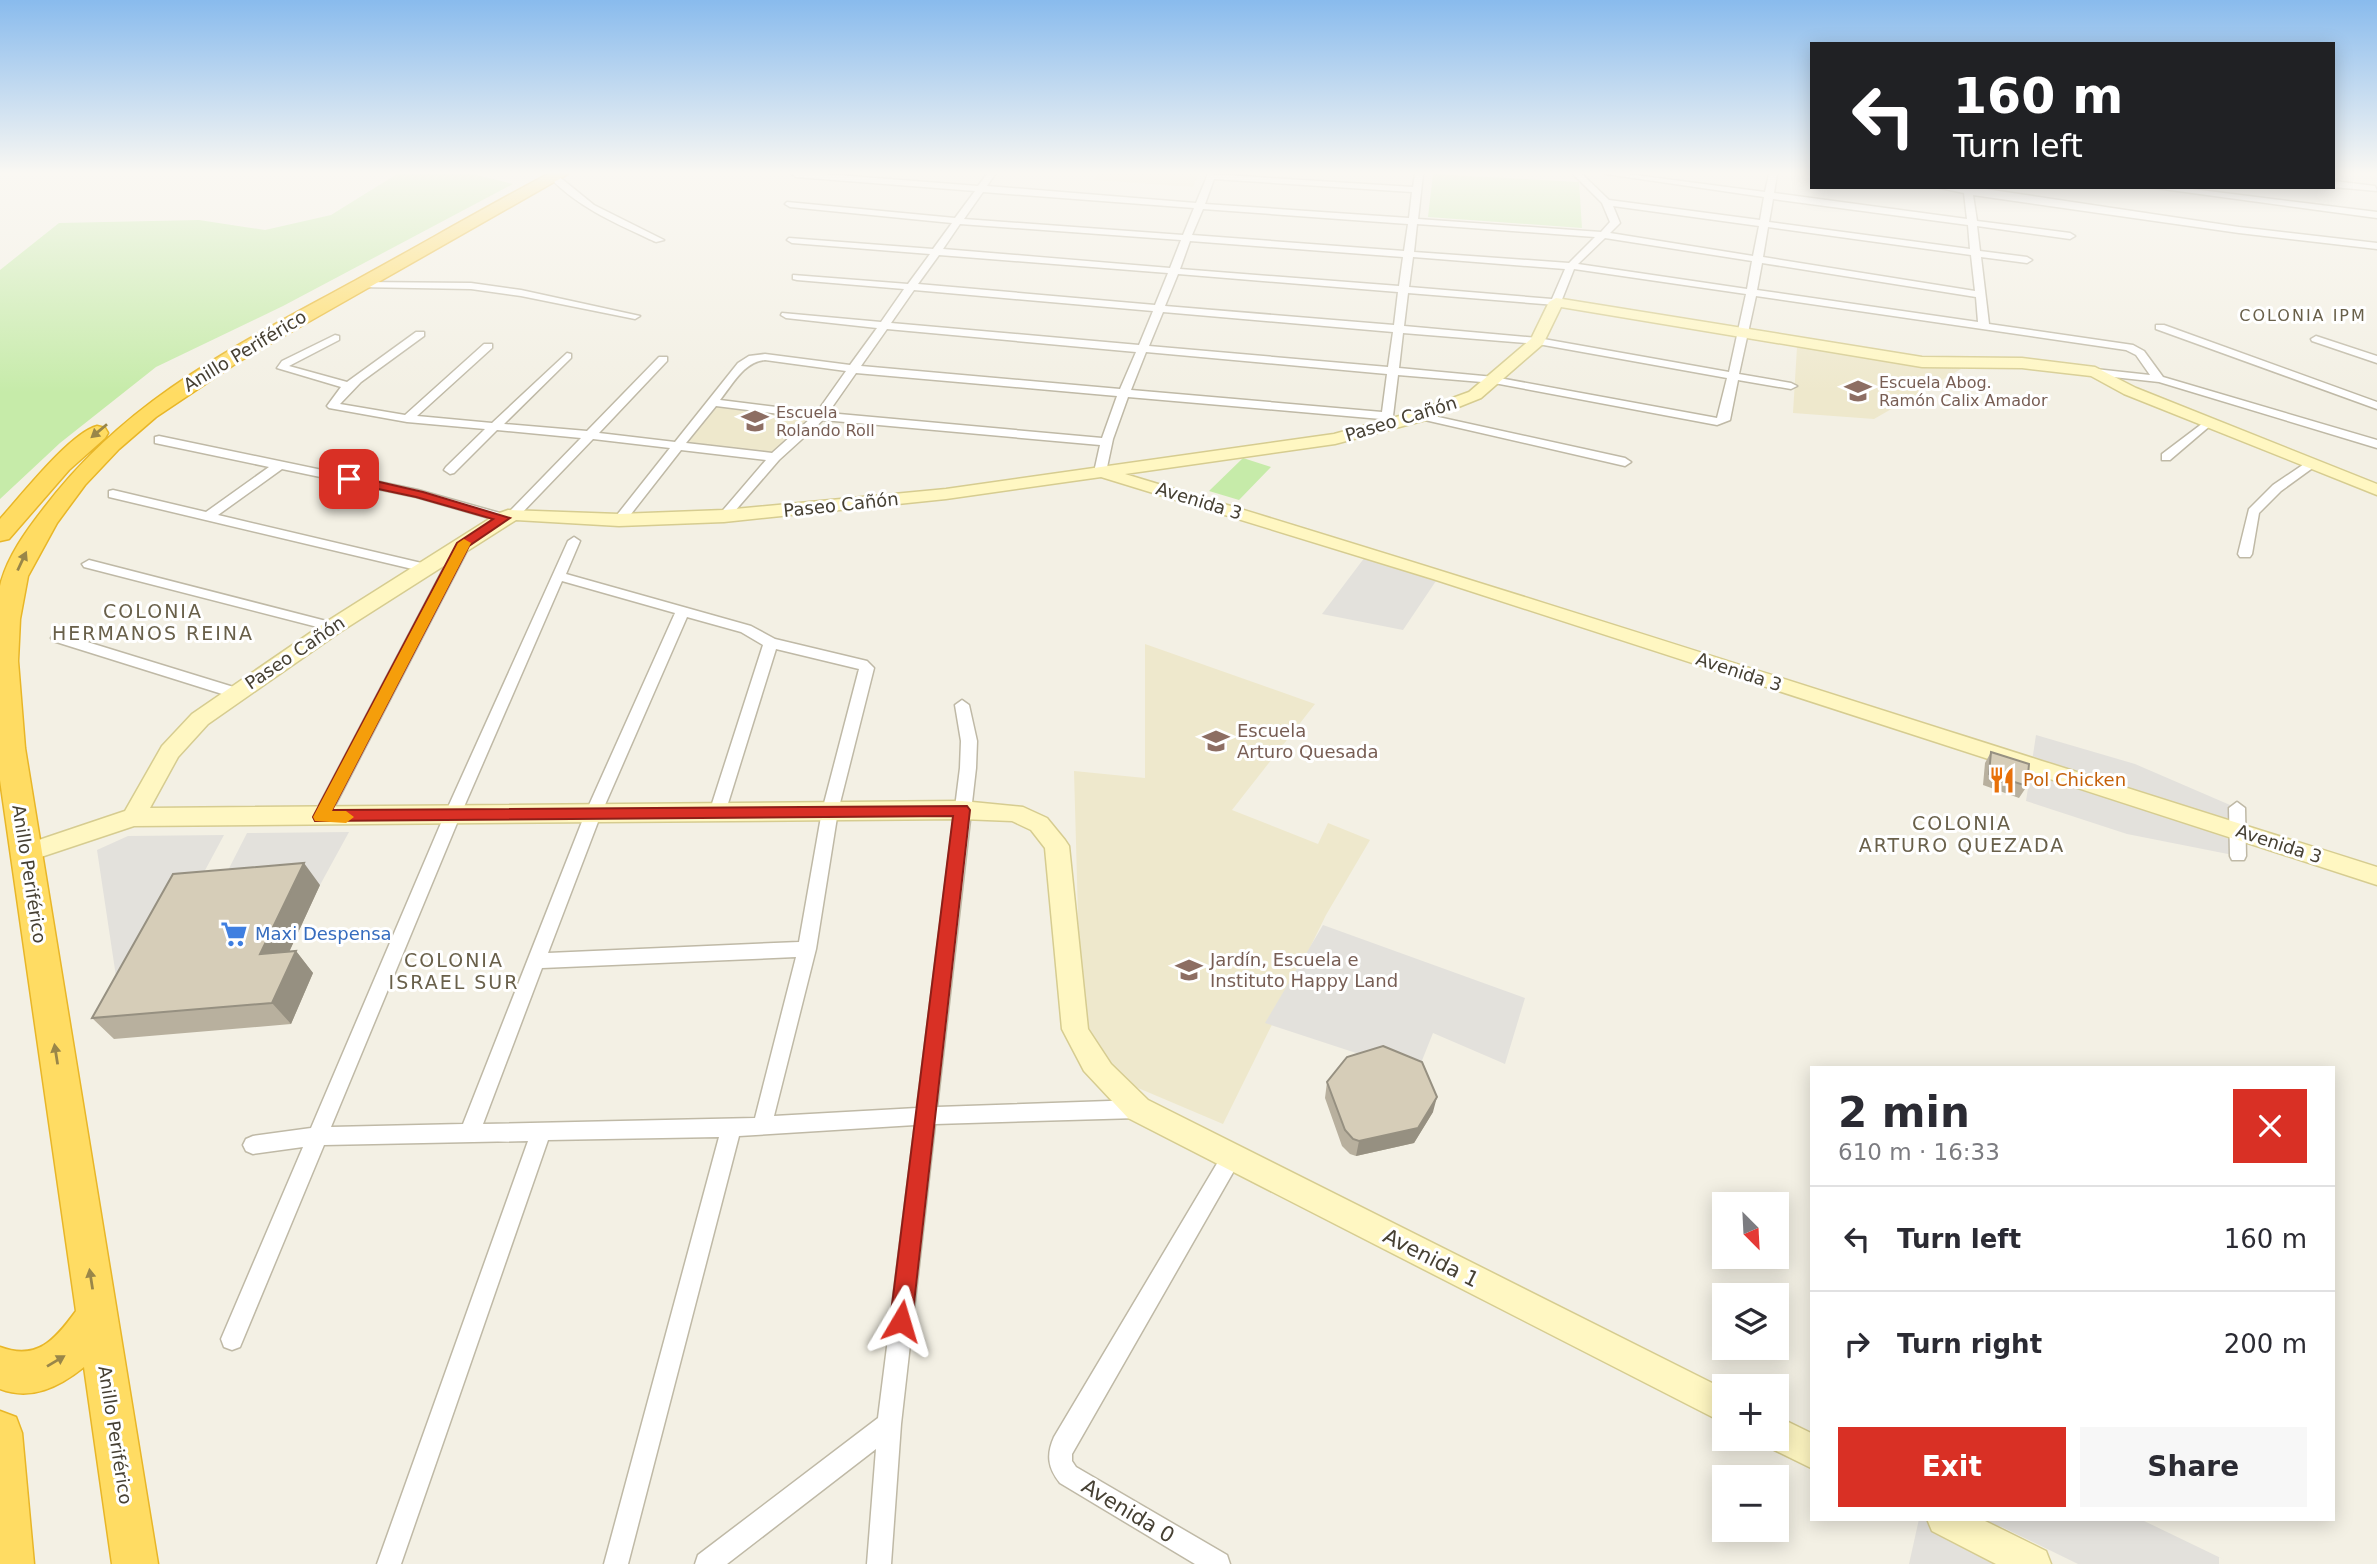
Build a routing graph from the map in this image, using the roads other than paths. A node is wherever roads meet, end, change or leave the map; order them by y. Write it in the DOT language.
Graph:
graph roads {
  1 [pos="411,247"];
  2 [pos="427,247"];
  3 [pos="869,247"];
  4 [pos="940,247"];
  5 [pos="1182,247"];
  6 [pos="1310,247"];
  7 [pos="1410,247"];
  8 [pos="1592,247"];
  9 [pos="1687,247"];
  10 [pos="1759,247"];
  11 [pos="1920,247"];
  12 [pos="1976,247"];
  13 [pos="936,253"];
  14 [pos="1409,255"];
  15 [pos="1977,255"];
  16 [pos="1756,257"];
  17 [pos="2027,260"];
  18 [pos="1571,266"];
  19 [pos="1173,272"];
  20 [pos="797,276"];
  21 [pos="362,285"];
  22 [pos="910,288"];
  23 [pos="1404,291"];
  24 [pos="1751,294"];
  25 [pos="1980,295"];
  26 [pos="1556,302"];
  27 [pos="1157,308"];
  28 [pos="786,315"];
  29 [pos="635,316"];
  30 [pos="884,326"];
  31 [pos="1399,327"];
  32 [pos="1984,327"];
  33 [pos="2160,327"];
  34 [pos="1744,332"];
  35 [pos="420,334"];
  36 [pos="335,338"];
  37 [pos="2316,339"];
  38 [pos="1538,341"];
  39 [pos="488,346"];
  40 [pos="1143,349"];
  41 [pos="567,356"];
  42 [pos="663,359"];
  43 [pos="2377,360"];
  44 [pos="854,369"];
  45 [pos="1392,370"];
  46 [pos="2095,372"];
  47 [pos="1734,376"];
  48 [pos="2159,379"];
  49 [pos="1494,380"];
  50 [pos="349,386"];
  51 [pos="1791,386"];
  52 [pos="1121,394"];
  53 [pos="712,402"];
  54 [pos="2377,406"];
  55 [pos="820,416"];
  56 [pos="1420,416"];
  57 [pos="407,419"];
  58 [pos="1386,421"];
  59 [pos="2207,423"];
  60 [pos="493,429"];
  61 [pos="589,435"];
  62 [pos="159,440"];
  63 [pos="1106,442"];
  64 [pos="2377,444"];
  65 [pos="677,446"];
  66 [pos="775,457"];
  67 [pos="2166,457"];
  68 [pos="1625,462"];
  69 [pos="281,464"];
  70 [pos="2310,464"];
  71 [pos="450,470"];
  72 [pos="1100,472"];
  73 [pos="2377,490"];
  74 [pos="113,494"];
  75 [pos="209,516"];
  76 [pos="509,516"];
  77 [pos="724,516"];
  78 [pos="619,520"];
  79 [pos="0,534"];
  80 [pos="574,541"];
  81 [pos="464,543"];
  82 [pos="2245,554"];
  83 [pos="89,564"];
  84 [pos="425,568"];
  85 [pos="558,576"];
  86 [pos="682,612"];
  87 [pos="333,627"];
  88 [pos="58,638"];
  89 [pos="771,643"];
  90 [pos="235,693"];
  91 [pos="962,705"];
  92 [pos="5,747"];
  93 [pos="2237,808"];
  94 [pos="962,810"];
  95 [pos="830,811"];
  96 [pos="717,813"];
  97 [pos="593,814"];
  98 [pos="453,816"];
  99 [pos="133,817"];
  100 [pos="321,817"];
  101 [pos="2238,831"];
  102 [pos="26,853"];
  103 [pos="2238,856"];
  104 [pos="2377,876"];
  105 [pos="807,949"];
  106 [pos="538,961"];
  107 [pos="1138,1109"];
  108 [pos="925,1116"];
  109 [pos="762,1127"];
  110 [pos="731,1128"];
  111 [pos="542,1130"];
  112 [pos="470,1132"];
  113 [pos="319,1136"];
  114 [pos="253,1145"];
  115 [pos="1232,1156"];
  116 [pos="96,1316"];
  117 [pos="232,1339"];
  118 [pos="0,1368"];
  119 [pos="1712,1401"];
  120 [pos="889,1424"];
  121 [pos="0,1433"];
  122 [pos="1789,1440"];
  123 [pos="1810,1450"];
  124 [pos="1948,1521"];
  125 [pos="11,1564"];
  126 [pos="135,1564"];
  127 [pos="388,1564"];
  128 [pos="615,1564"];
  129 [pos="707,1564"];
  130 [pos="879,1564"];
  131 [pos="1218,1564"];
  132 [pos="2033,1564"];
  1 -- 79 [label="highway, Anillo Periférico, one-way"];
  2 -- 21 [label="highway, Anillo Periférico"];
  3 -- 13 [label="street"];
  4 -- 13 [label="street"];
  5 -- 19 [label="street"];
  6 -- 14 [label="street"];
  7 -- 14 [label="street"];
  8 -- 18 [label="street, Paseo Cañón"];
  9 -- 16 [label="street"];
  10 -- 16 [label="street"];
  11 -- 15 [label="street"];
  12 -- 15 [label="street"];
  13 -- 19 [label="street"];
  13 -- 22 [label="street"];
  14 -- 18 [label="street"];
  14 -- 23 [label="street"];
  15 -- 17 [label="street"];
  15 -- 25 [label="street"];
  16 -- 24 [label="street"];
  16 -- 25 [label="street"];
  18 -- 24 [label="street"];
  18 -- 26 [label="street, Paseo Cañón"];
  19 -- 23 [label="street"];
  19 -- 27 [label="street"];
  20 -- 22 [label="street"];
  21 -- 29 [label="street"];
  92 -- 21 [label="highway, Anillo Periférico, one-way"];
  22 -- 27 [label="street"];
  22 -- 30 [label="street"];
  23 -- 26 [label="street"];
  23 -- 31 [label="street"];
  24 -- 32 [label="street"];
  24 -- 34 [label="street"];
  25 -- 32 [label="street"];
  26 -- 34 [label="street"];
  26 -- 38 [label="street, Paseo Cañón"];
  27 -- 31 [label="street"];
  27 -- 40 [label="street"];
  28 -- 30 [label="street"];
  30 -- 40 [label="street"];
  30 -- 44 [label="street"];
  31 -- 38 [label="street"];
  31 -- 45 [label="street"];
  32 -- 48 [label="street"];
  33 -- 54 [label="street"];
  34 -- 46 [label="street"];
  34 -- 47 [label="street"];
  35 -- 50 [label="street"];
  36 -- 50 [label="street"];
  37 -- 43 [label="street"];
  38 -- 47 [label="street"];
  38 -- 49 [label="street, Paseo Cañón"];
  39 -- 57 [label="street"];
  40 -- 45 [label="street"];
  40 -- 52 [label="street"];
  41 -- 60 [label="street"];
  42 -- 61 [label="street"];
  44 -- 52 [label="street"];
  44 -- 53 [label="street"];
  44 -- 55 [label="street"];
  45 -- 49 [label="street"];
  45 -- 58 [label="street"];
  46 -- 48 [label="street"];
  46 -- 59 [label="street"];
  47 -- 49 [label="street"];
  47 -- 51 [label="street"];
  48 -- 64 [label="street"];
  49 -- 56 [label="street, Paseo Cañón"];
  50 -- 57 [label="street"];
  52 -- 58 [label="street"];
  52 -- 63 [label="street"];
  53 -- 55 [label="street"];
  53 -- 65 [label="street"];
  55 -- 63 [label="street"];
  55 -- 66 [label="street"];
  56 -- 58 [label="street, Paseo Cañón"];
  56 -- 68 [label="street"];
  57 -- 60 [label="street"];
  58 -- 72 [label="street, Paseo Cañón"];
  59 -- 67 [label="street"];
  59 -- 70 [label="street"];
  60 -- 61 [label="street"];
  60 -- 71 [label="street"];
  61 -- 65 [label="street"];
  61 -- 76 [label="street"];
  62 -- 69 [label="street"];
  63 -- 72 [label="street"];
  65 -- 66 [label="street"];
  65 -- 78 [label="street"];
  66 -- 77 [label="street"];
  69 -- 75 [label="street"];
  69 -- 76 [label="street"];
  70 -- 73 [label="street"];
  70 -- 82 [label="street"];
  72 -- 77 [label="street, Paseo Cañón"];
  72 -- 101 [label="street, Avenida 3"];
  74 -- 75 [label="street"];
  75 -- 84 [label="street"];
  76 -- 78 [label="street, Paseo Cañón"];
  76 -- 81 [label="street, Paseo Cañón"];
  77 -- 78 [label="street, Paseo Cañón"];
  80 -- 85 [label="street"];
  81 -- 84 [label="street, Paseo Cañón"];
  81 -- 100 [label="street"];
  83 -- 87 [label="street"];
  84 -- 87 [label="street, Paseo Cañón"];
  85 -- 86 [label="street"];
  85 -- 98 [label="street"];
  86 -- 89 [label="street"];
  86 -- 97 [label="street"];
  87 -- 90 [label="street, Paseo Cañón"];
  88 -- 90 [label="street"];
  89 -- 95 [label="street"];
  89 -- 96 [label="street"];
  90 -- 99 [label="street, Paseo Cañón"];
  91 -- 94 [label="street"];
  92 -- 102 [label="highway, Anillo Periférico"];
  93 -- 101 [label="street"];
  94 -- 95 [label="street"];
  94 -- 107 [label="street"];
  94 -- 108 [label="street"];
  95 -- 96 [label="street"];
  95 -- 105 [label="street"];
  96 -- 97 [label="street"];
  97 -- 98 [label="street"];
  97 -- 106 [label="street"];
  98 -- 100 [label="street"];
  98 -- 113 [label="street"];
  99 -- 100 [label="street"];
  99 -- 102 [label="street"];
  101 -- 103 [label="street"];
  101 -- 104 [label="street, Avenida 3"];
  116 -- 102 [label="highway, Anillo Periférico, one-way"];
  105 -- 106 [label="street"];
  105 -- 109 [label="street"];
  106 -- 112 [label="street"];
  107 -- 108 [label="street"];
  107 -- 115 [label="street, Avenida 1"];
  108 -- 109 [label="street"];
  108 -- 120 [label="street"];
  109 -- 110 [label="street"];
  110 -- 111 [label="street"];
  110 -- 128 [label="street"];
  111 -- 112 [label="street"];
  111 -- 127 [label="street"];
  112 -- 113 [label="street"];
  113 -- 114 [label="street"];
  113 -- 117 [label="street"];
  115 -- 119 [label="street, Avenida 1"];
  115 -- 131 [label="street, Avenida 0"];
  118 -- 116 [label="highway, one-way"];
  116 -- 126 [label="highway, Anillo Periférico"];
  120 -- 129 [label="street"];
  120 -- 130 [label="street"];
  121 -- 125 [label="highway"];
  122 -- 123 [label="street"];
  124 -- 132 [label="street"];
}
